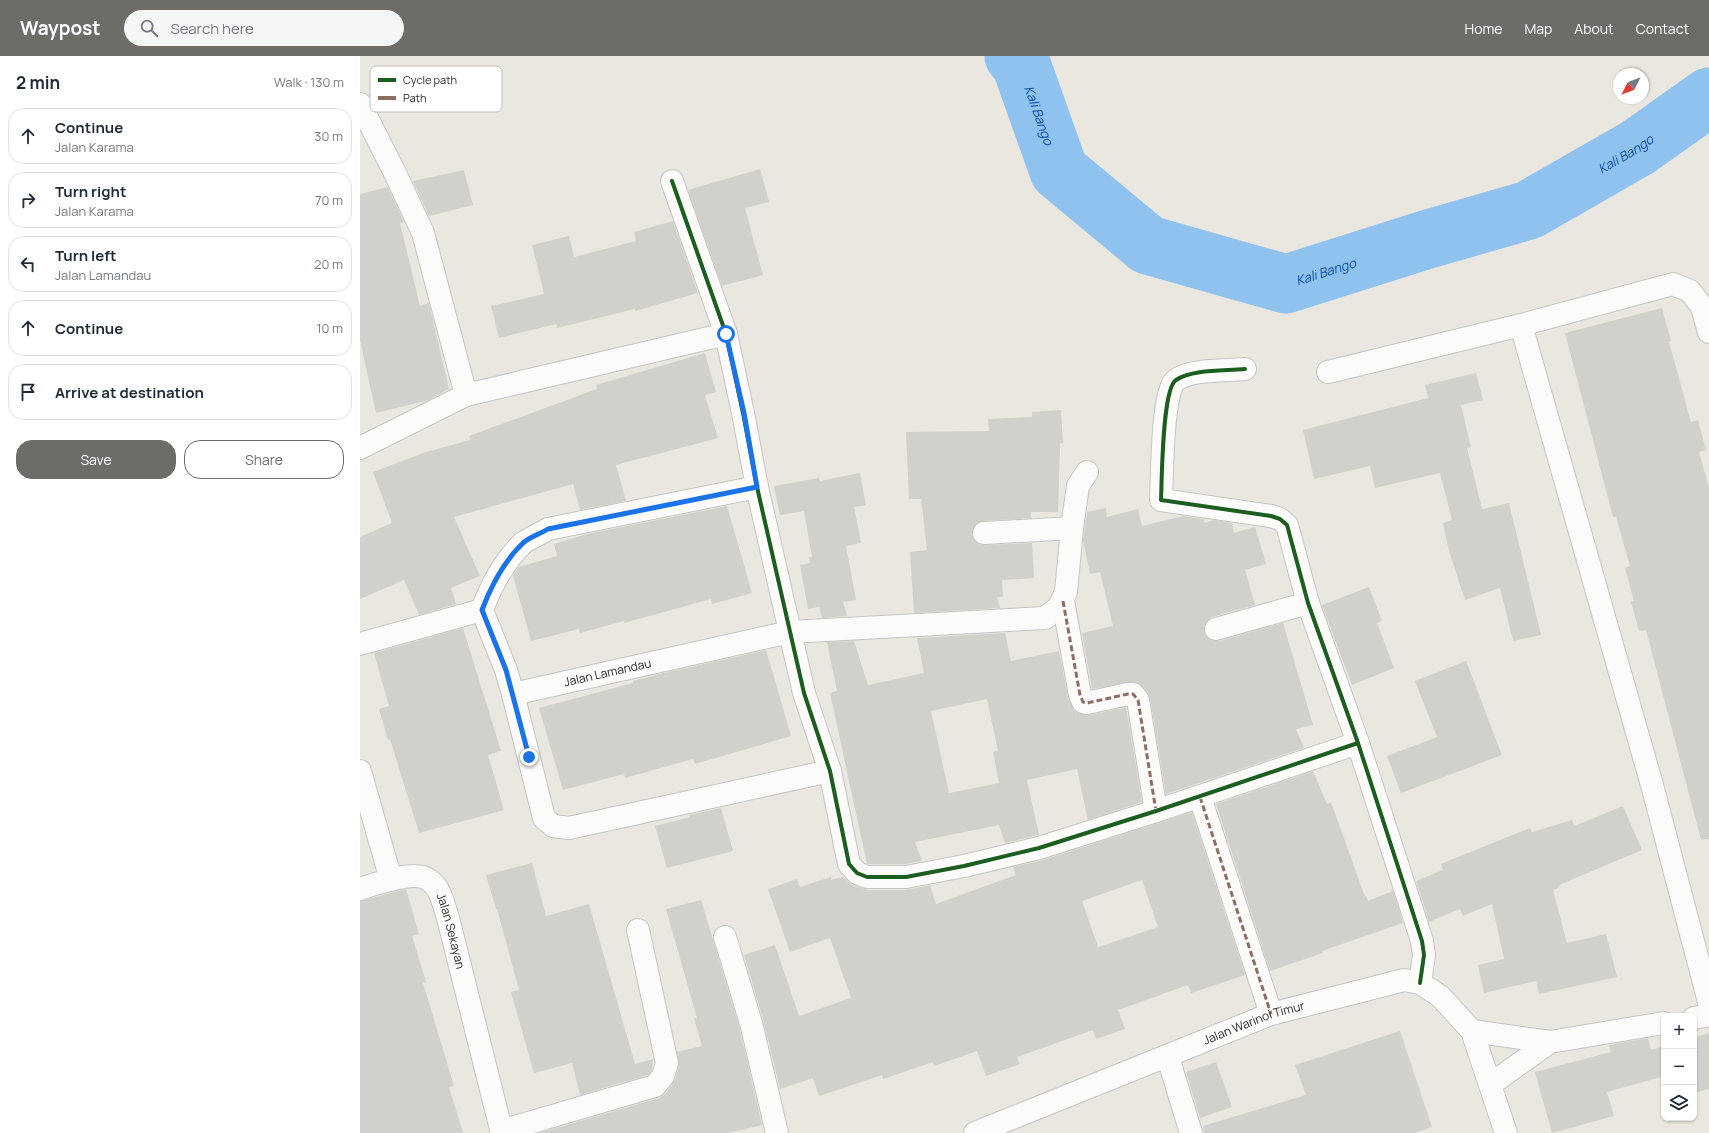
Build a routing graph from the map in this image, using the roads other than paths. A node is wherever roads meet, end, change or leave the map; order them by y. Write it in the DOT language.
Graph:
graph roads {
  1 [pos="360,104"];
  2 [pos="672,181"];
  3 [pos="1521,325"];
  4 [pos="1709,332"];
  5 [pos="726,334"];
  6 [pos="1245,369"];
  7 [pos="1328,372"];
  8 [pos="466,395"];
  9 [pos="360,448"];
  10 [pos="1087,472"];
  11 [pos="757,487"];
  12 [pos="1072,528"];
  13 [pos="984,533"];
  14 [pos="1063,601"];
  15 [pos="1308,603"];
  16 [pos="482,610"];
  17 [pos="1216,629"];
  18 [pos="790,632"];
  19 [pos="360,644"];
  20 [pos="513,694"];
  21 [pos="1358,743"];
  22 [pos="360,771"];
  23 [pos="830,771"];
  24 [pos="1200,797"];
  25 [pos="1156,811"];
  26 [pos="391,880"];
  27 [pos="360,889"];
  28 [pos="638,930"];
  29 [pos="725,937"];
  30 [pos="1420,983"];
  31 [pos="1709,1002"];
  32 [pos="1271,1014"];
  33 [pos="1709,1016"];
  34 [pos="1697,1018"];
  35 [pos="1661,1024"];
  36 [pos="1472,1031"];
  37 [pos="1550,1042"];
  38 [pos="1168,1056"];
  39 [pos="1491,1084"];
  40 [pos="501,1132"];
  41 [pos="777,1133"];
  42 [pos="975,1133"];
  43 [pos="1191,1133"];
  44 [pos="1506,1133"];
  1 -- 8 [label="street"];
  2 -- 5 [label="street"];
  3 -- 4 [label="street"];
  3 -- 7 [label="street"];
  3 -- 31 [label="street"];
  5 -- 8 [label="street"];
  5 -- 11 [label="street"];
  6 -- 15 [label="street"];
  8 -- 9 [label="street"];
  10 -- 12 [label="street"];
  11 -- 16 [label="street"];
  11 -- 18 [label="street"];
  12 -- 13 [label="street"];
  12 -- 14 [label="street"];
  14 -- 18 [label="street, Jalan Lamandau"];
  14 -- 25 [label="street"];
  15 -- 17 [label="street"];
  15 -- 21 [label="street"];
  16 -- 19 [label="street"];
  16 -- 20 [label="street"];
  18 -- 20 [label="street, Jalan Lamandau"];
  18 -- 23 [label="street"];
  20 -- 23 [label="street"];
  21 -- 24 [label="street"];
  21 -- 30 [label="street"];
  22 -- 26 [label="street"];
  23 -- 25 [label="street"];
  24 -- 25 [label="street"];
  24 -- 32 [label="street"];
  26 -- 27 [label="street, Jalan Sekayan"];
  26 -- 40 [label="street, Jalan Sekayan"];
  28 -- 40 [label="street"];
  29 -- 41 [label="street"];
  30 -- 32 [label="street, Jalan Warinoi Timur"];
  30 -- 36 [label="street, Jalan Warinoi Timur"];
  32 -- 38 [label="street, Jalan Warinoi Timur"];
  33 -- 34 [label="street"];
  35 -- 37 [label="street"];
  36 -- 37 [label="street"];
  36 -- 39 [label="street, Jalan Warinoi Timur"];
  37 -- 39 [label="street"];
  38 -- 42 [label="street, Jalan Warinoi Timur"];
  38 -- 43 [label="street"];
  39 -- 44 [label="street, Jalan Warinoi Timur"];
}
